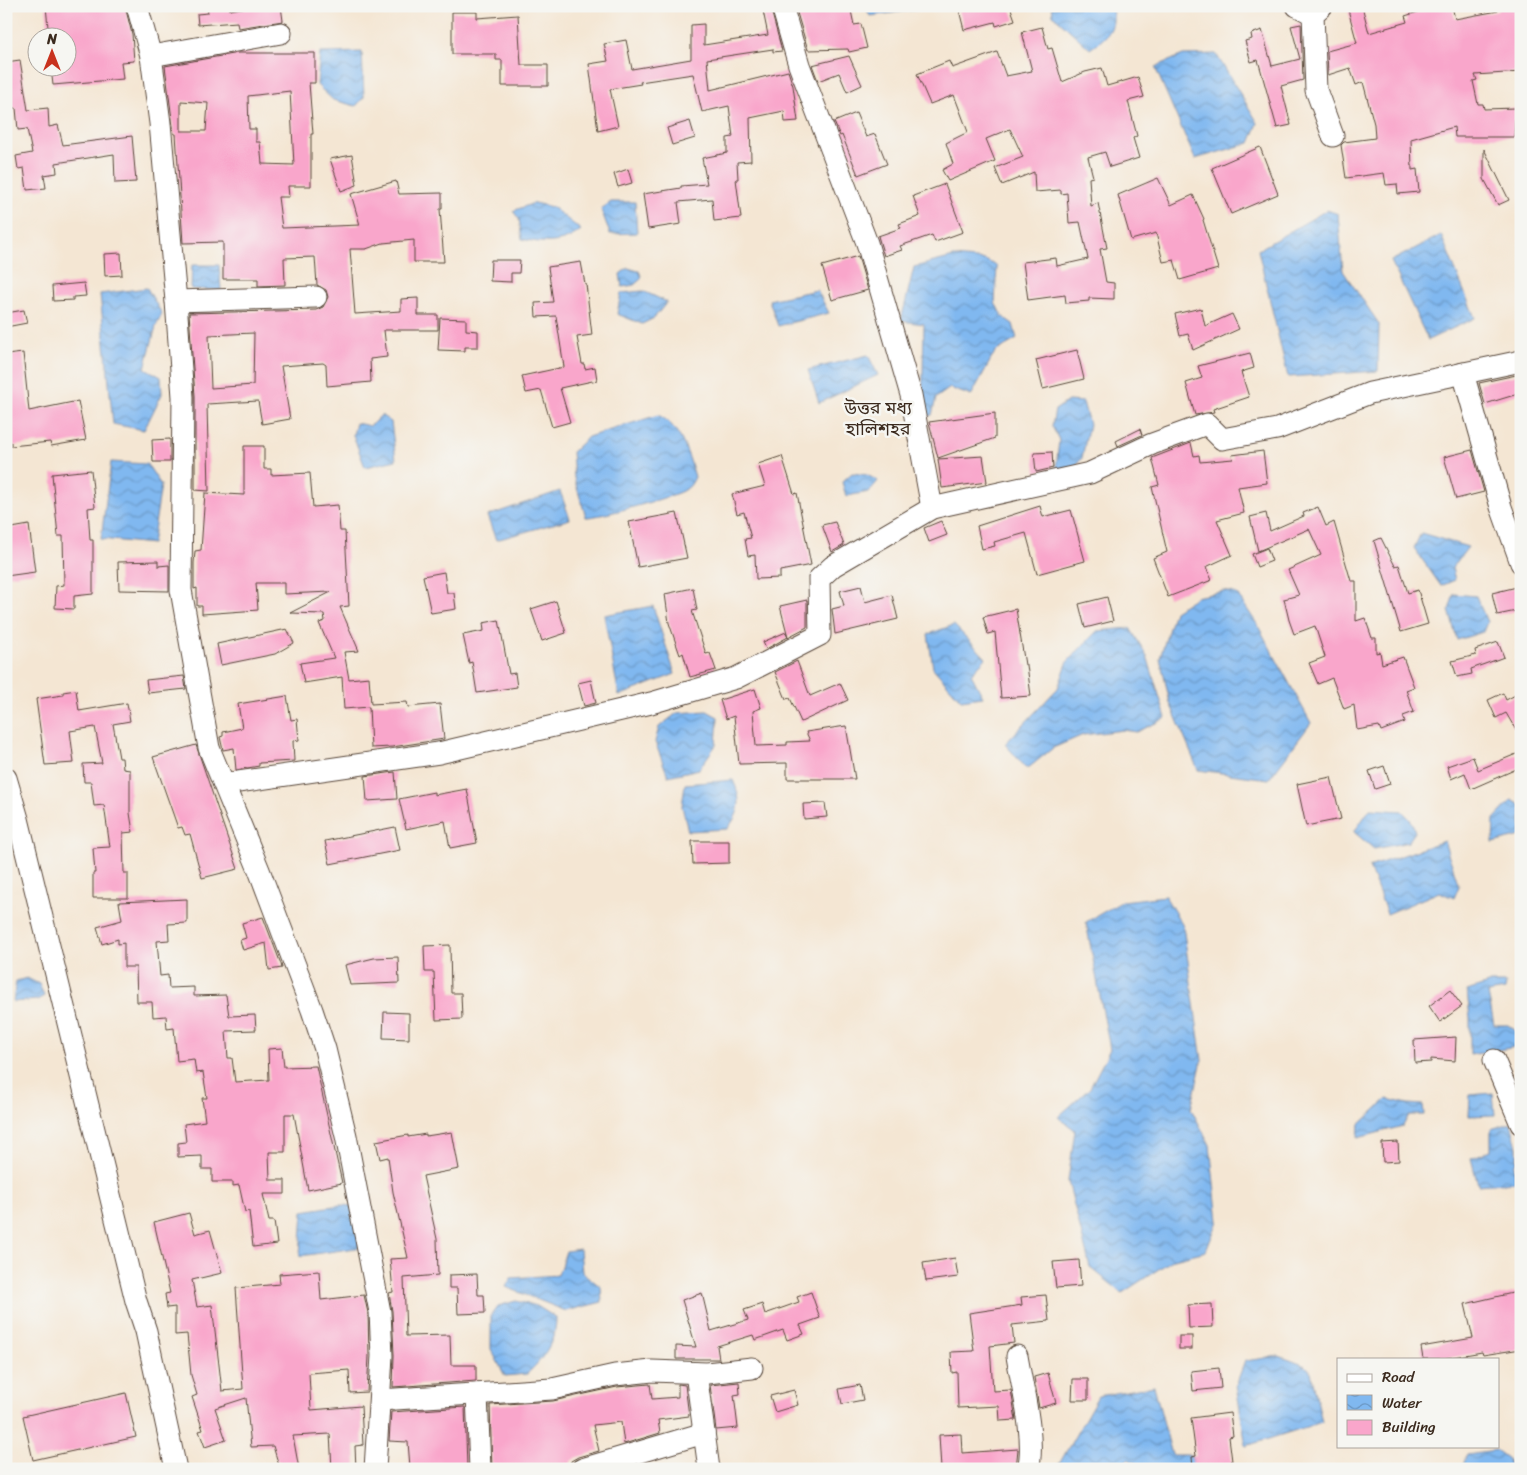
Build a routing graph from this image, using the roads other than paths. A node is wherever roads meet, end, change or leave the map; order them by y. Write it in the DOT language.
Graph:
graph roads {
  1 [pos="137,6"];
  2 [pos="782,6"];
  3 [pos="1310,9"];
  4 [pos="281,33"];
  5 [pos="151,56"];
  6 [pos="1334,136"];
  7 [pos="316,296"];
  8 [pos="176,301"];
  9 [pos="1521,361"];
  10 [pos="1463,373"];
  11 [pos="932,508"];
  12 [pos="1521,563"];
  13 [pos="6,778"];
  14 [pos="224,784"];
  15 [pos="12,820"];
  16 [pos="1494,1060"];
  17 [pos="1521,1124"];
  18 [pos="1017,1356"];
  19 [pos="752,1368"];
  20 [pos="696,1373"];
  21 [pos="477,1394"];
  22 [pos="380,1400"];
  23 [pos="704,1433"];
  24 [pos="176,1469"];
  25 [pos="375,1469"];
  26 [pos="480,1469"];
  27 [pos="582,1469"];
  28 [pos="709,1469"];
  29 [pos="1028,1469"];
  1 -- 5 [label="street"];
  2 -- 11 [label="street"];
  3 -- 6 [label="street"];
  4 -- 5 [label="street"];
  5 -- 8 [label="street"];
  7 -- 8 [label="street"];
  8 -- 14 [label="street"];
  9 -- 10 [label="street"];
  10 -- 11 [label="street"];
  10 -- 12 [label="street"];
  11 -- 14 [label="street"];
  13 -- 15 [label="street"];
  14 -- 22 [label="street"];
  15 -- 24 [label="street"];
  16 -- 17 [label="street"];
  18 -- 29 [label="street"];
  19 -- 20 [label="street"];
  20 -- 21 [label="street"];
  20 -- 23 [label="street"];
  21 -- 22 [label="street"];
  21 -- 26 [label="street"];
  22 -- 25 [label="street"];
  23 -- 27 [label="street"];
  23 -- 28 [label="street"];
}
